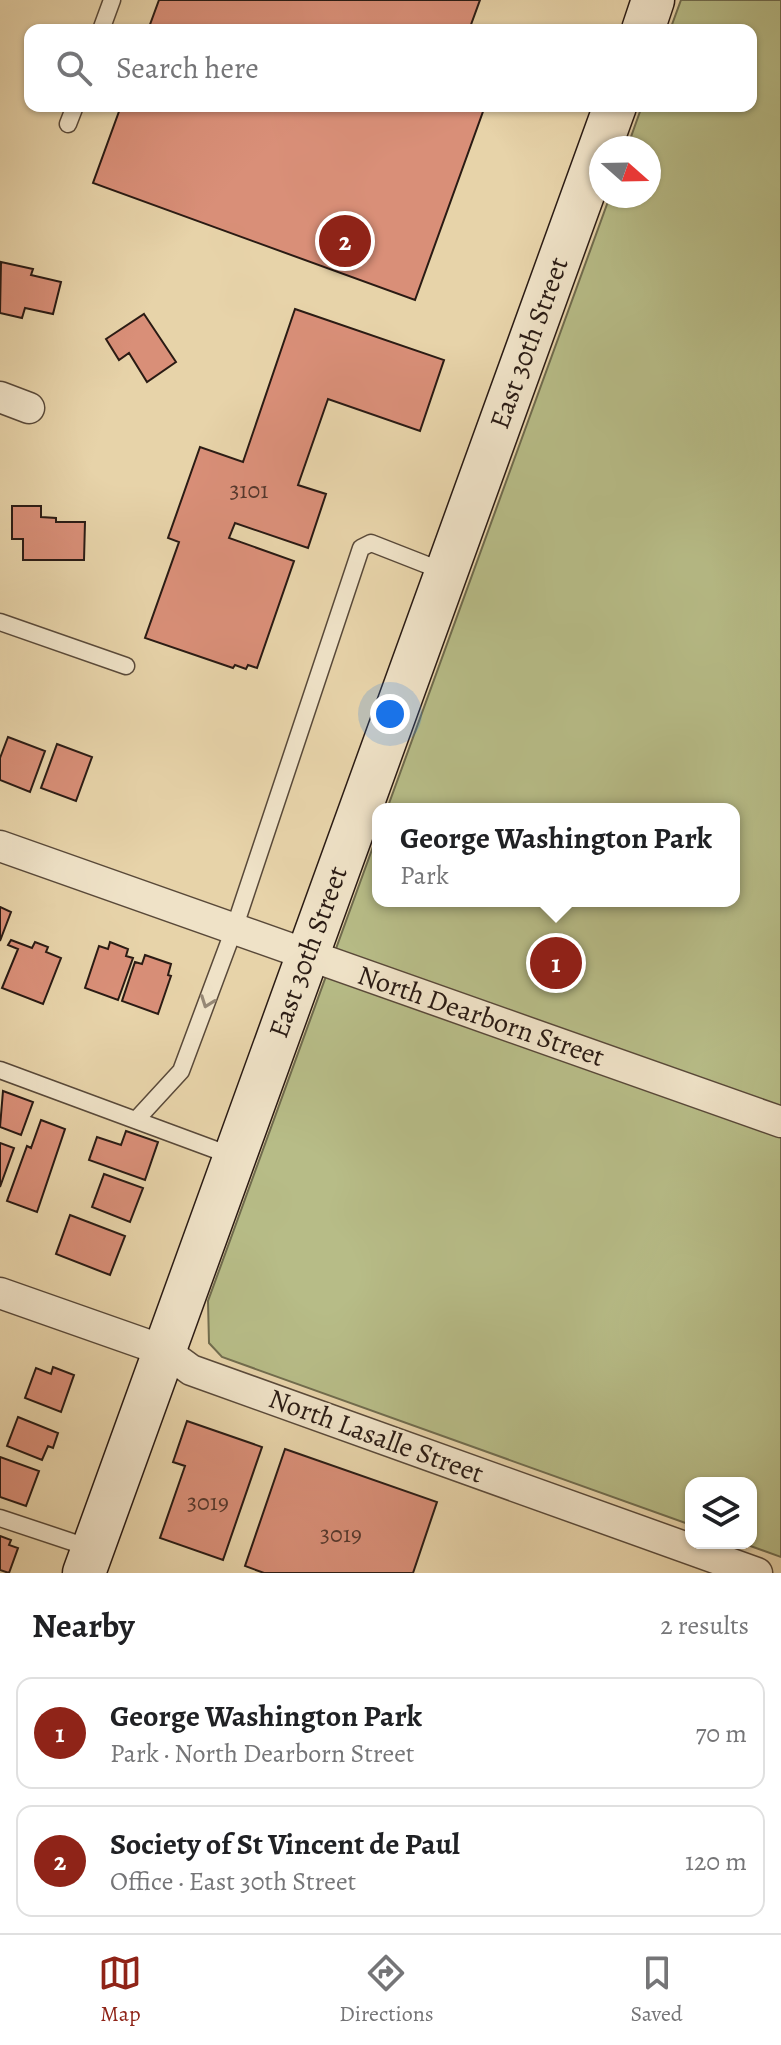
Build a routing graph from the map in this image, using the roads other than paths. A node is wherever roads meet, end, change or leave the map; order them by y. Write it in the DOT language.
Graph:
graph roads {
  1 [pos="112,0"];
  2 [pos="653,0"];
  3 [pos="103,24"];
  4 [pos="645,24"];
  5 [pos="73,112"];
  6 [pos="613,112"];
  7 [pos="68,124"];
  8 [pos="0,397"];
  9 [pos="29,408"];
  10 [pos="447,572"];
  11 [pos="0,622"];
  12 [pos="126,666"];
  13 [pos="0,846"];
  14 [pos="234,929"];
  15 [pos="307,955"];
  16 [pos="0,1070"];
  17 [pos="136,1120"];
  18 [pos="781,1122"];
  19 [pos="235,1157"];
  20 [pos="0,1293"];
  21 [pos="165,1351"];
  22 [pos="0,1518"];
  23 [pos="88,1561"];
  24 [pos="757,1573"];
  1 -- 3 [label="lane"];
  2 -- 4 [label="main road"];
  5 -- 7 [label="lane"];
  6 -- 10 [label="main road, East 30th Street"];
  8 -- 9 [label="street"];
  10 -- 14 [label="lane"];
  10 -- 15 [label="main road, East 30th Street"];
  11 -- 12 [label="lane"];
  13 -- 14 [label="street, North Dearborn Street"];
  14 -- 15 [label="street, North Dearborn Street"];
  14 -- 17 [label="lane, one-way"];
  15 -- 18 [label="street, North Dearborn Street"];
  15 -- 19 [label="main road, East 30th Street"];
  16 -- 17 [label="lane"];
  17 -- 19 [label="lane"];
  19 -- 21 [label="main road, East 30th Street"];
  20 -- 21 [label="street, North Lasalle Street"];
  21 -- 23 [label="main road, East 30th Street"];
  21 -- 24 [label="street, North Lasalle Street"];
  22 -- 23 [label="lane"];
}
